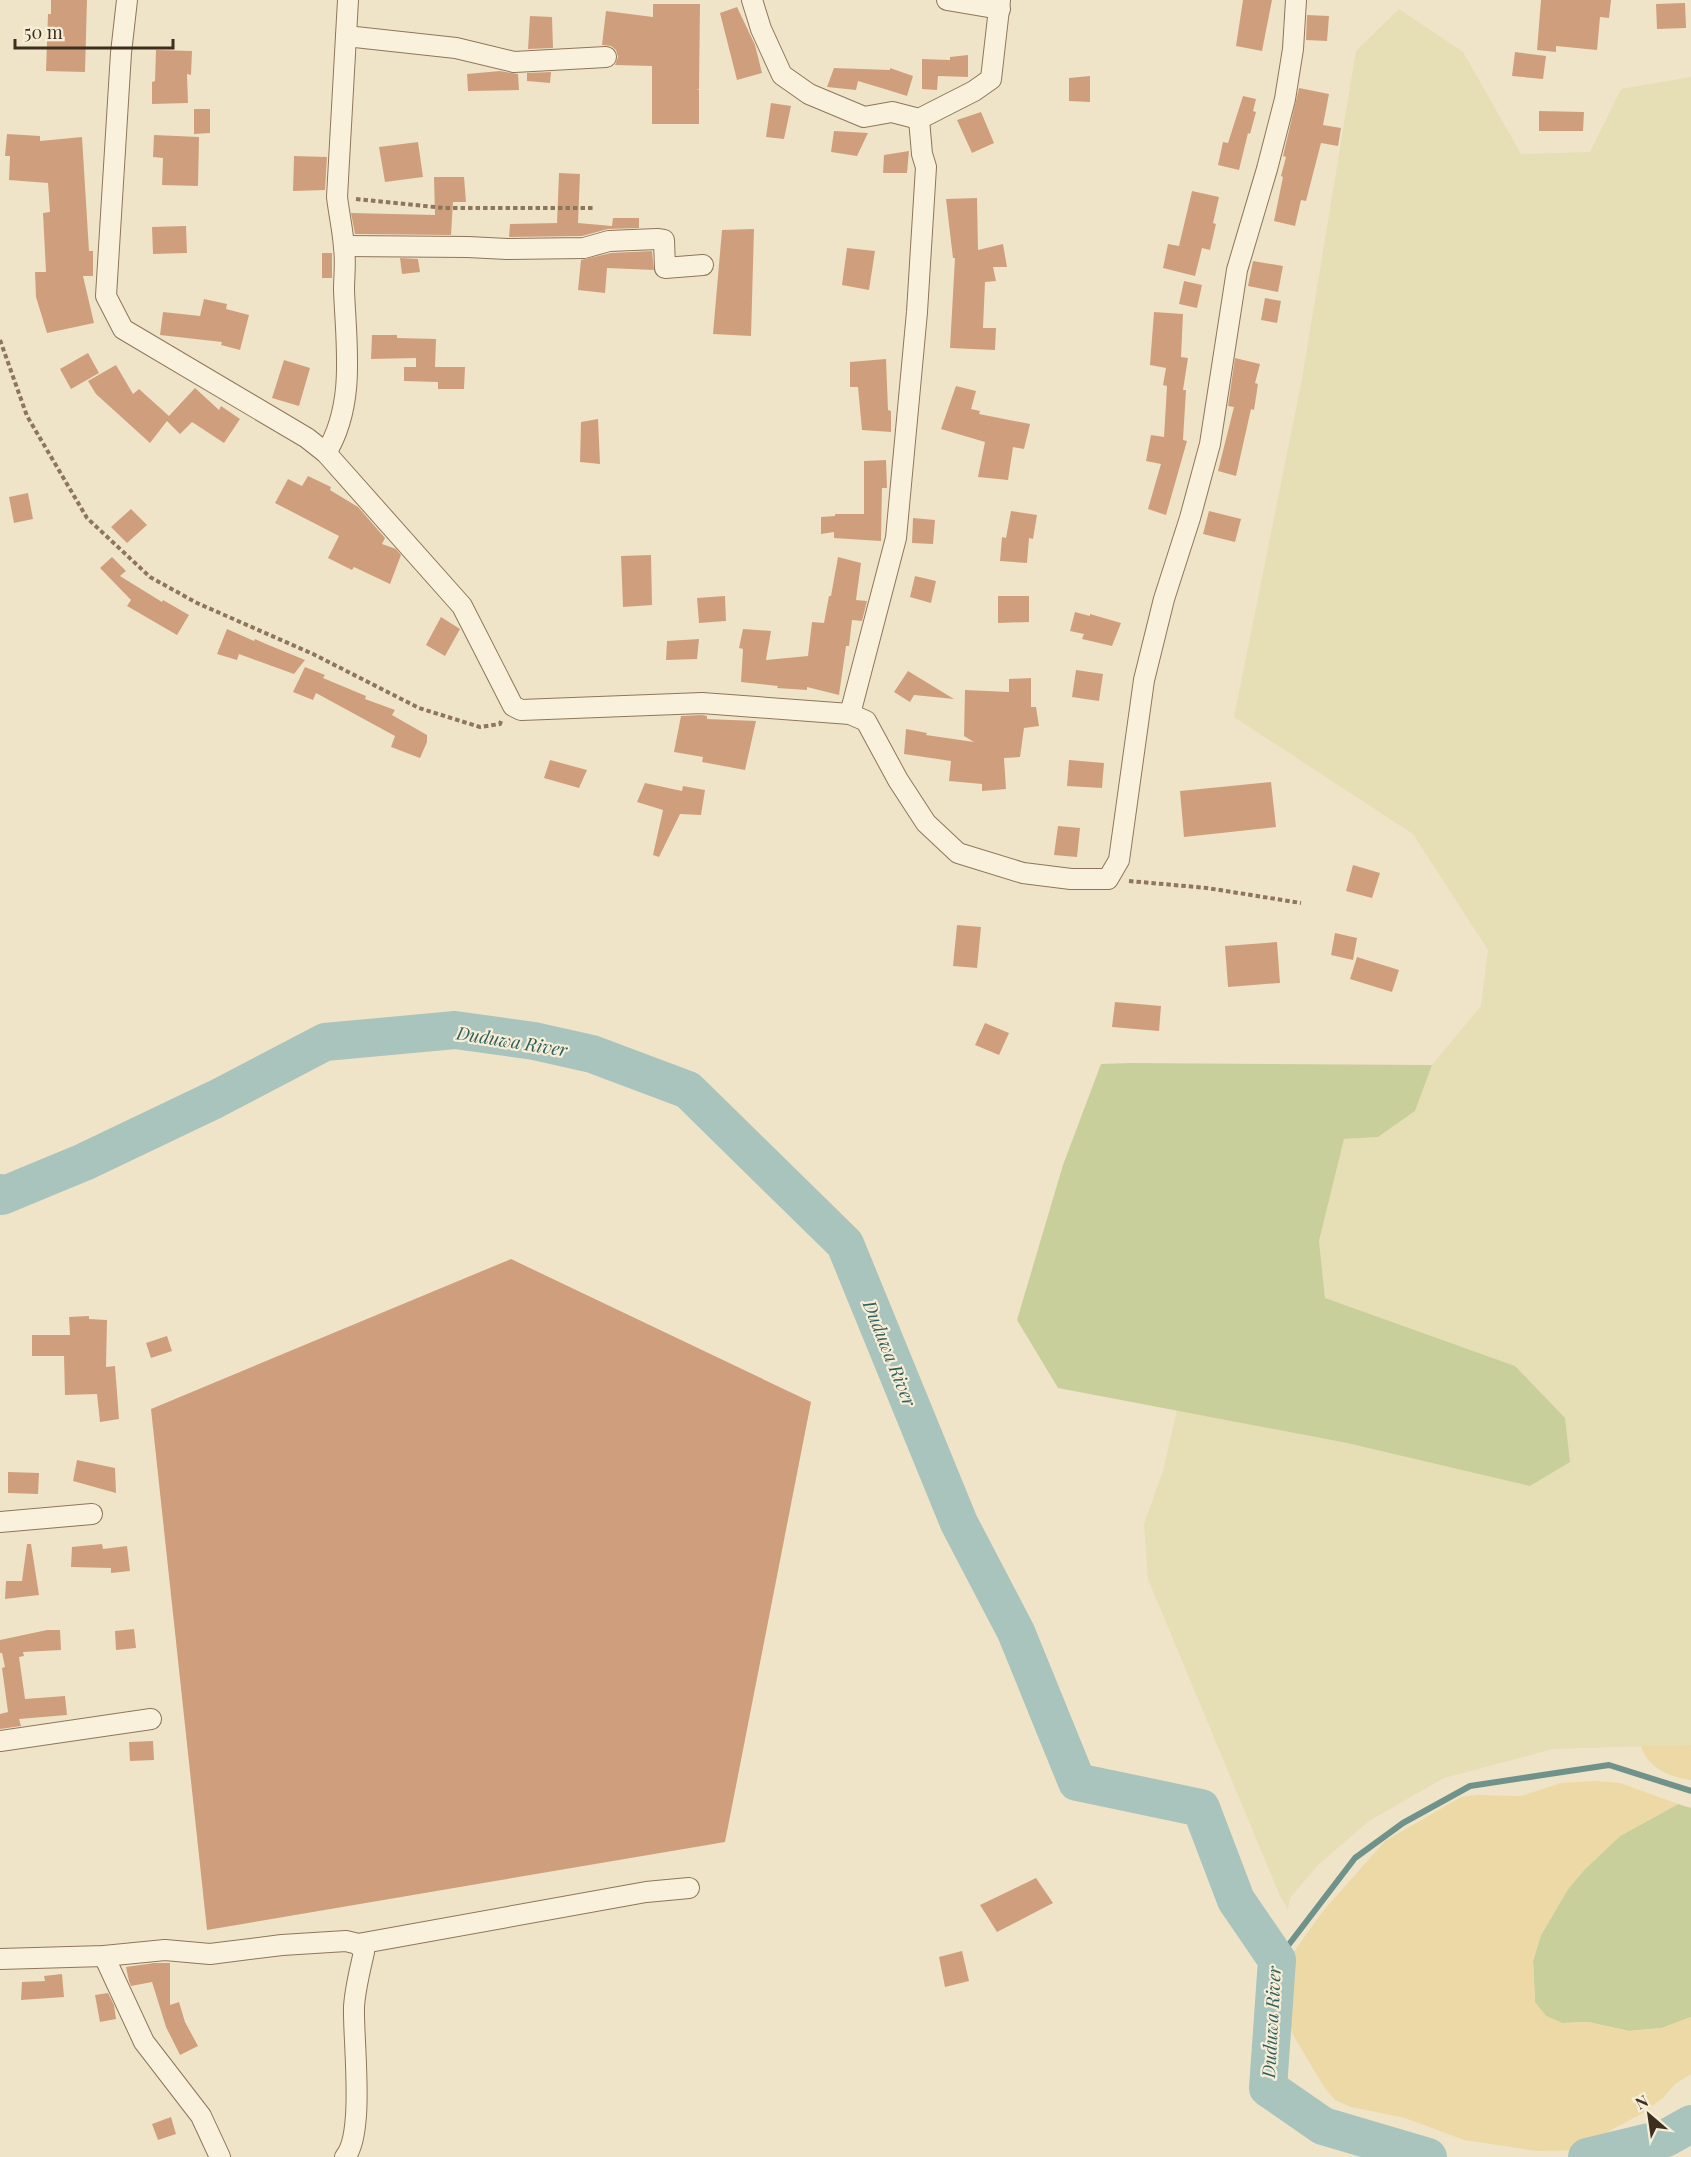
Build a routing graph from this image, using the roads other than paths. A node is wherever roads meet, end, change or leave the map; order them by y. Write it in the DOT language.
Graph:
graph roads {
  1 [pos="127,0"];
  2 [pos="348,0"];
  3 [pos="752,0"];
  4 [pos="947,0"];
  5 [pos="1296,0"];
  6 [pos="1000,5"];
  7 [pos="346,36"];
  8 [pos="606,57"];
  9 [pos="919,120"];
  10 [pos="344,246"];
  11 [pos="703,265"];
  12 [pos="326,453"];
  13 [pos="850,714"];
  14 [pos="92,1514"];
  15 [pos="0,1522"];
  16 [pos="151,1719"];
  17 [pos="0,1741"];
  18 [pos="689,1888"];
  19 [pos="358,1944"];
  20 [pos="104,1956"];
  21 [pos="0,1959"];
  22 [pos="220,2157"];
  23 [pos="345,2157"];
  1 -- 12 [label="street"];
  2 -- 7 [label="street"];
  3 -- 9 [label="street"];
  4 -- 6 [label="street"];
  5 -- 13 [label="street"];
  6 -- 9 [label="street"];
  7 -- 8 [label="street"];
  7 -- 10 [label="street"];
  9 -- 13 [label="street"];
  10 -- 11 [label="street"];
  10 -- 12 [label="street"];
  12 -- 13 [label="street"];
  14 -- 15 [label="street"];
  16 -- 17 [label="street"];
  18 -- 19 [label="street"];
  19 -- 20 [label="street"];
  19 -- 23 [label="street"];
  20 -- 21 [label="street"];
  20 -- 22 [label="street"];
}
